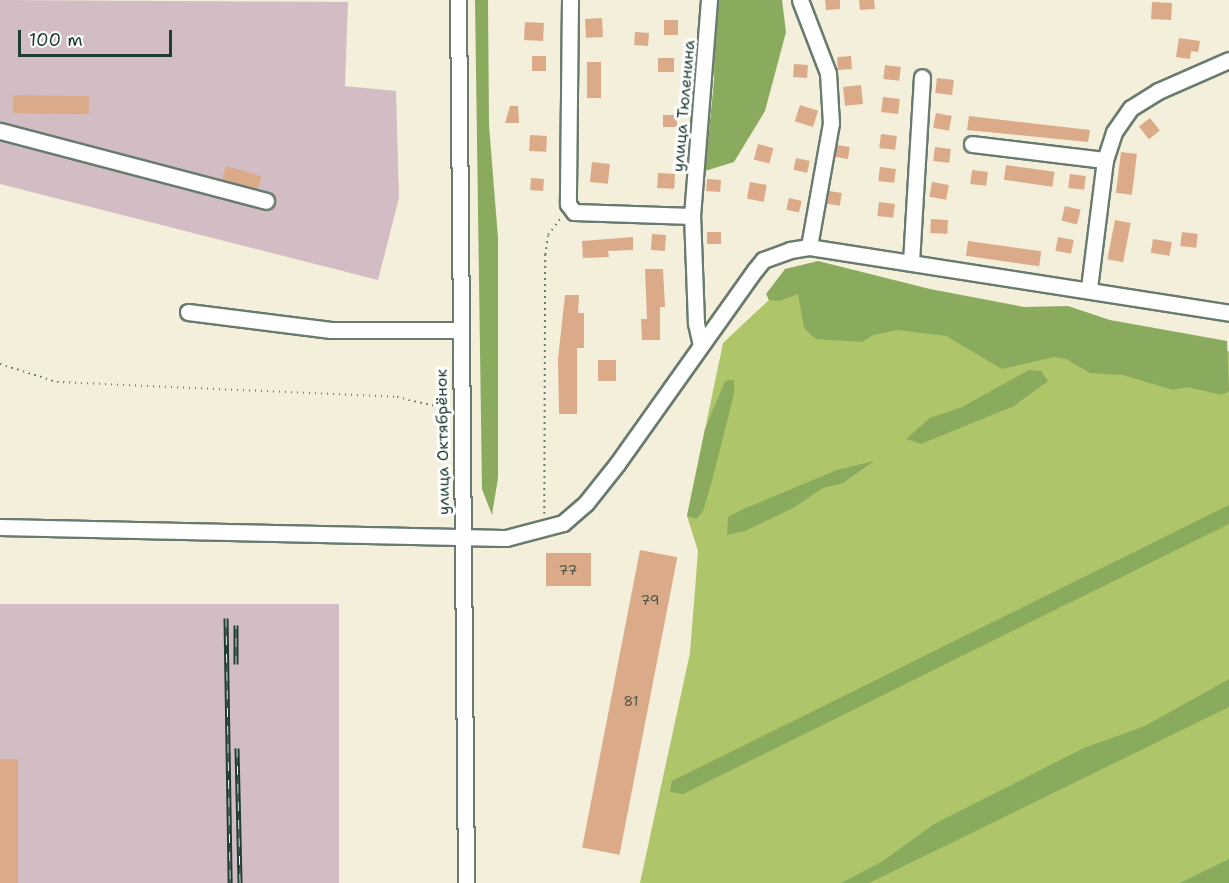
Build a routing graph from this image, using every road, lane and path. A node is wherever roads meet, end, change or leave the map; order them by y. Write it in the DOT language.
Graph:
graph roads {
  1 [pos="458,0"];
  2 [pos="570,0"];
  3 [pos="709,0"];
  4 [pos="800,0"];
  5 [pos="1229,60"];
  6 [pos="922,77"];
  7 [pos="0,131"];
  8 [pos="972,144"];
  9 [pos="1105,160"];
  10 [pos="266,201"];
  11 [pos="574,212"];
  12 [pos="692,216"];
  13 [pos="809,247"];
  14 [pos="911,262"];
  15 [pos="1089,288"];
  16 [pos="188,312"];
  17 [pos="1229,313"];
  18 [pos="460,330"];
  19 [pos="701,345"];
  20 [pos="0,364"];
  21 [pos="460,413"];
  22 [pos="0,527"];
  23 [pos="541,529"];
  24 [pos="462,536"];
  25 [pos="466,883"];
  1 -- 18 [label="street, улица Октябрёнок"];
  2 -- 11 [label="street"];
  3 -- 12 [label="street, улица Тюленина"];
  4 -- 13 [label="street"];
  5 -- 9 [label="street"];
  6 -- 14 [label="street"];
  7 -- 10 [label="street"];
  8 -- 9 [label="street"];
  9 -- 15 [label="street"];
  11 -- 12 [label="street"];
  11 -- 23 [label="path"];
  12 -- 19 [label="street, улица Тюленина"];
  13 -- 14 [label="street"];
  13 -- 19 [label="street"];
  14 -- 15 [label="street"];
  15 -- 17 [label="street"];
  16 -- 18 [label="street"];
  18 -- 21 [label="street, улица Октябрёнок"];
  19 -- 23 [label="street"];
  20 -- 21 [label="path"];
  21 -- 24 [label="street, улица Октябрёнок"];
  22 -- 24 [label="street"];
  23 -- 24 [label="street"];
  24 -- 25 [label="street, улица Октябрёнок"];
}
